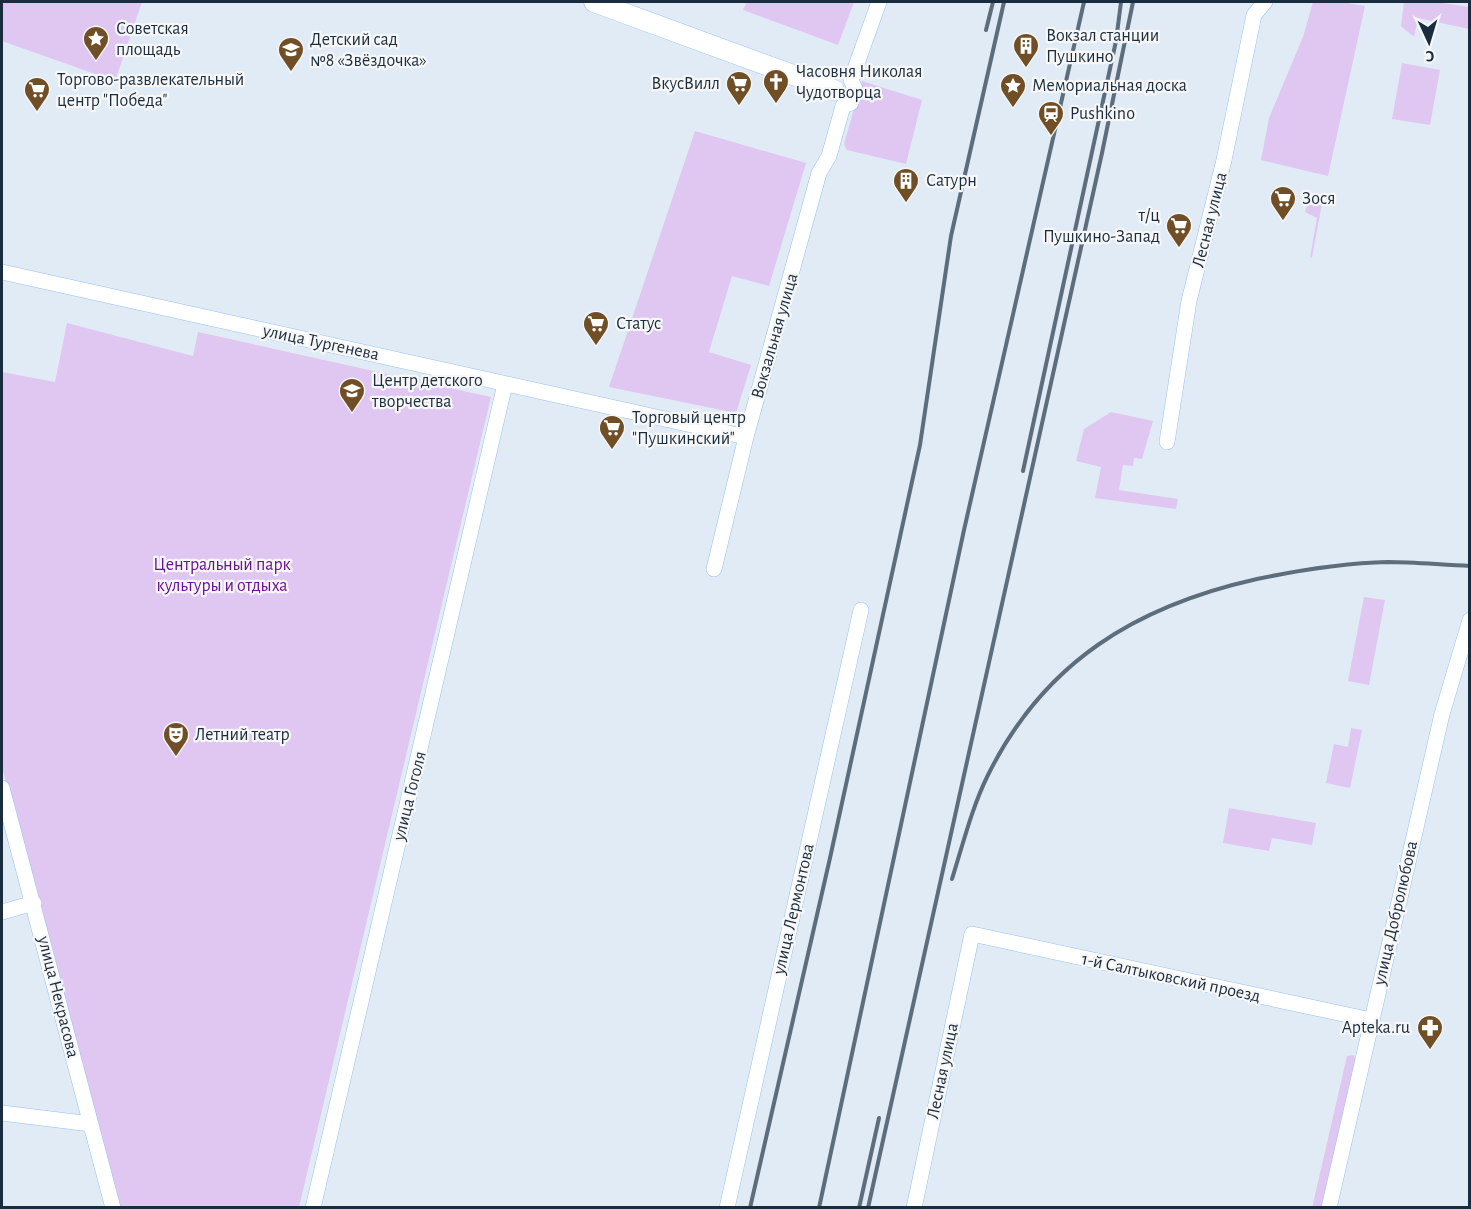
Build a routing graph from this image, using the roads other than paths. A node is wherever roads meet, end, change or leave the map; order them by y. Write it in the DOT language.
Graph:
graph roads {
  1 [pos="594,2"];
  2 [pos="879,2"];
  3 [pos="1265,2"];
  4 [pos="843,92"];
  5 [pos="2,272"];
  6 [pos="505,384"];
  7 [pos="746,437"];
  8 [pos="1167,442"];
  9 [pos="714,569"];
  10 [pos="861,610"];
  11 [pos="1470,620"];
  12 [pos="2,788"];
  13 [pos="34,903"];
  14 [pos="2,912"];
  15 [pos="972,934"];
  16 [pos="1371,1020"];
  17 [pos="3,1109"];
  18 [pos="91,1124"];
  19 [pos="113,1208"];
  20 [pos="313,1208"];
  21 [pos="727,1208"];
  22 [pos="914,1208"];
  23 [pos="1329,1208"];
  1 -- 4 [label="main road"];
  2 -- 4 [label="street, Вокзальная улица"];
  3 -- 8 [label="street, Лесная улица"];
  4 -- 7 [label="street, Вокзальная улица"];
  5 -- 6 [label="street, улица Тургенева"];
  6 -- 7 [label="street, улица Тургенева"];
  6 -- 20 [label="street, улица Гоголя"];
  7 -- 9 [label="street, Вокзальная улица"];
  10 -- 21 [label="street, улица Лермонтова"];
  11 -- 16 [label="street, улица Добролюбова"];
  12 -- 13 [label="street, улица Некрасова"];
  13 -- 14 [label="street"];
  13 -- 18 [label="street, улица Некрасова"];
  15 -- 16 [label="street, 1-й Салтыковский проезд"];
  15 -- 22 [label="street, Лесная улица"];
  16 -- 23 [label="street, улица Добролюбова"];
  17 -- 18 [label="street"];
  18 -- 19 [label="street, улица Некрасова"];
}
